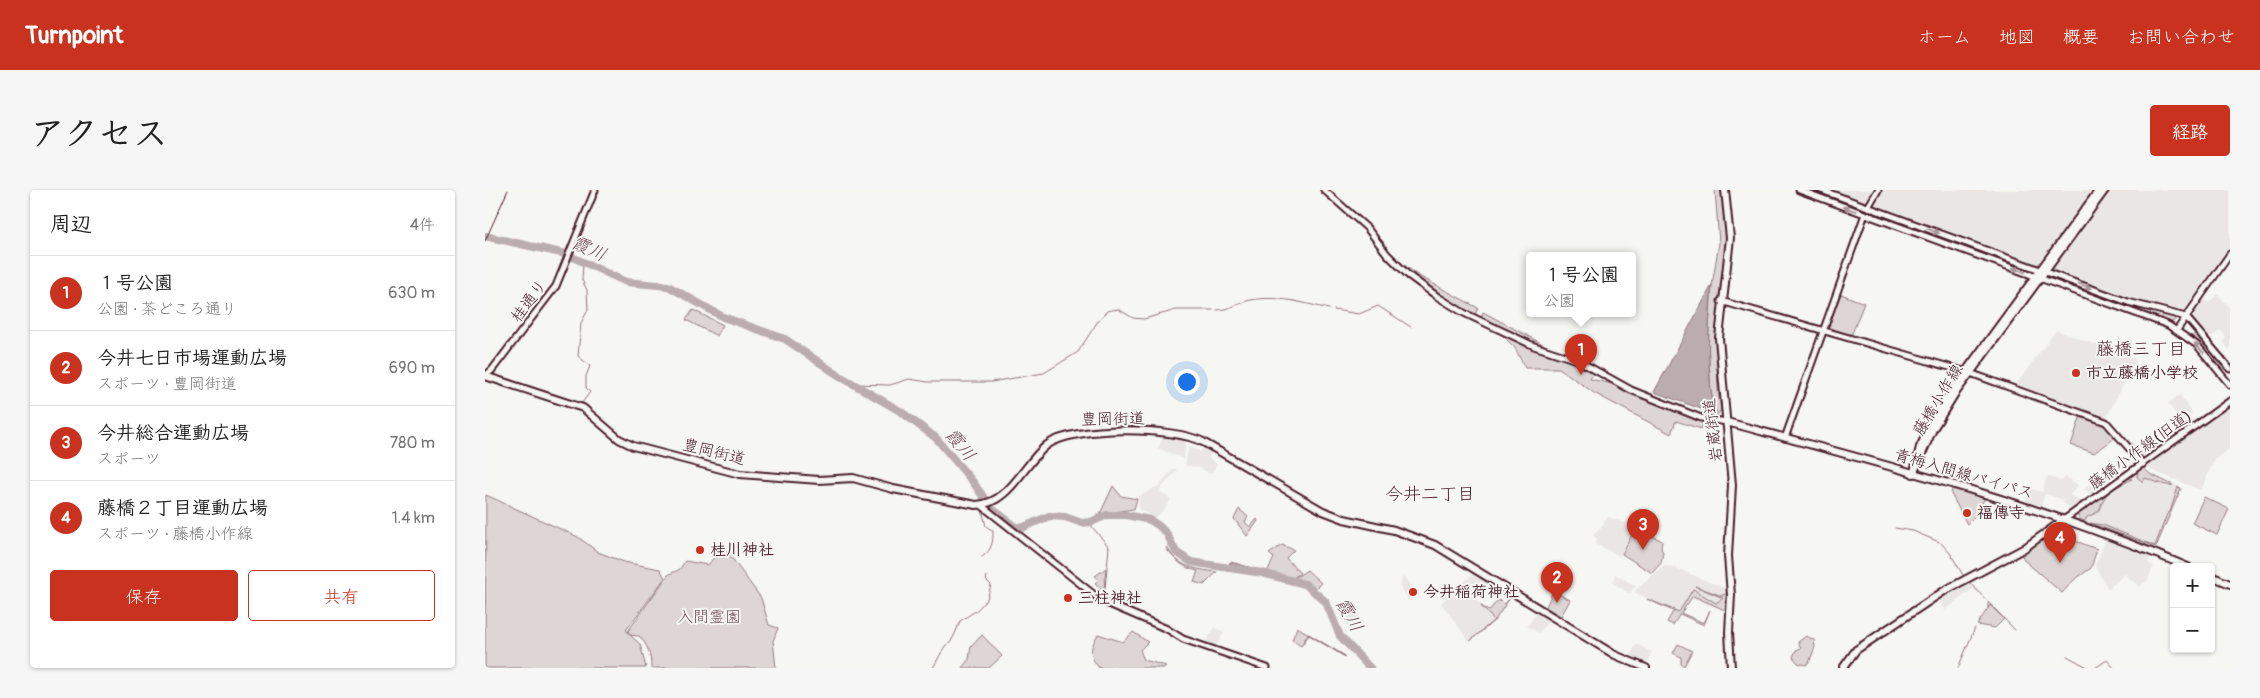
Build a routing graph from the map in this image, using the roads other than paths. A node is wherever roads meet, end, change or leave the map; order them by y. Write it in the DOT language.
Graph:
graph roads {
  1 [pos="595,190"];
  2 [pos="1324,190"];
  3 [pos="1725,190"];
  4 [pos="1799,190"];
  5 [pos="1820,190"];
  6 [pos="1878,190"];
  7 [pos="2099,190"];
  8 [pos="2105,190"];
  9 [pos="1817,197"];
  10 [pos="1868,207"];
  11 [pos="1865,214"];
  12 [pos="1913,224"];
  13 [pos="1911,231"];
  14 [pos="1994,253"];
  15 [pos="2230,254"];
  16 [pos="1991,260"];
  17 [pos="2042,271"];
  18 [pos="2038,277"];
  19 [pos="1721,301"];
  20 [pos="2186,317"];
  21 [pos="2177,330"];
  22 [pos="1823,331"];
  23 [pos="2230,369"];
  24 [pos="1967,372"];
  25 [pos="485,376"];
  26 [pos="2230,385"];
  27 [pos="2230,400"];
  28 [pos="1727,422"];
  29 [pos="1785,438"];
  30 [pos="2143,464"];
  31 [pos="1913,474"];
  32 [pos="985,503"];
  33 [pos="2065,520"];
  34 [pos="2178,563"];
  35 [pos="2215,578"];
  36 [pos="2230,584"];
  37 [pos="1267,668"];
  38 [pos="1646,668"];
  39 [pos="1731,668"];
  40 [pos="1843,668"];
  1 -- 25 [label="street, 桂通り"];
  2 -- 28 [label="street"];
  3 -- 19 [label="main road, 岩蔵街道"];
  4 -- 9 [label="street"];
  5 -- 9 [label="street"];
  5 -- 10 [label="street"];
  6 -- 10 [label="street"];
  7 -- 17 [label="main road, 藤橋小作線"];
  8 -- 17 [label="main road, 藤橋小作線"];
  11 -- 9 [label="street, one-way"];
  10 -- 12 [label="street"];
  11 -- 13 [label="street"];
  11 -- 22 [label="street"];
  12 -- 13 [label="street"];
  12 -- 14 [label="street, one-way"];
  13 -- 16 [label="street"];
  14 -- 16 [label="street"];
  14 -- 17 [label="street"];
  15 -- 20 [label="street"];
  18 -- 16 [label="street, one-way"];
  17 -- 18 [label="main road, 藤橋小作線"];
  17 -- 20 [label="street, one-way"];
  18 -- 21 [label="street"];
  18 -- 24 [label="main road, 藤橋小作線"];
  19 -- 22 [label="street"];
  19 -- 28 [label="main road, 岩蔵街道"];
  20 -- 21 [label="street"];
  20 -- 23 [label="street"];
  26 -- 21 [label="street, one-way"];
  22 -- 24 [label="street"];
  22 -- 29 [label="street"];
  24 -- 30 [label="street"];
  24 -- 31 [label="main road, 藤橋小作線"];
  25 -- 32 [label="main road, 豊岡街道"];
  27 -- 30 [label="street, 藤橋小作線(旧道)"];
  28 -- 29 [label="main road, 青梅入間線バイパス"];
  28 -- 39 [label="main road, 岩蔵街道"];
  29 -- 31 [label="main road, 青梅入間線バイパス"];
  30 -- 33 [label="street, 藤橋小作線(旧道)"];
  31 -- 33 [label="main road, 青梅入間線バイパス"];
  32 -- 37 [label="street"];
  32 -- 38 [label="main road, 豊岡街道"];
  33 -- 34 [label="main road, 青梅入間線バイパス"];
  33 -- 40 [label="main road"];
  35 -- 36 [label="main road"];
}
